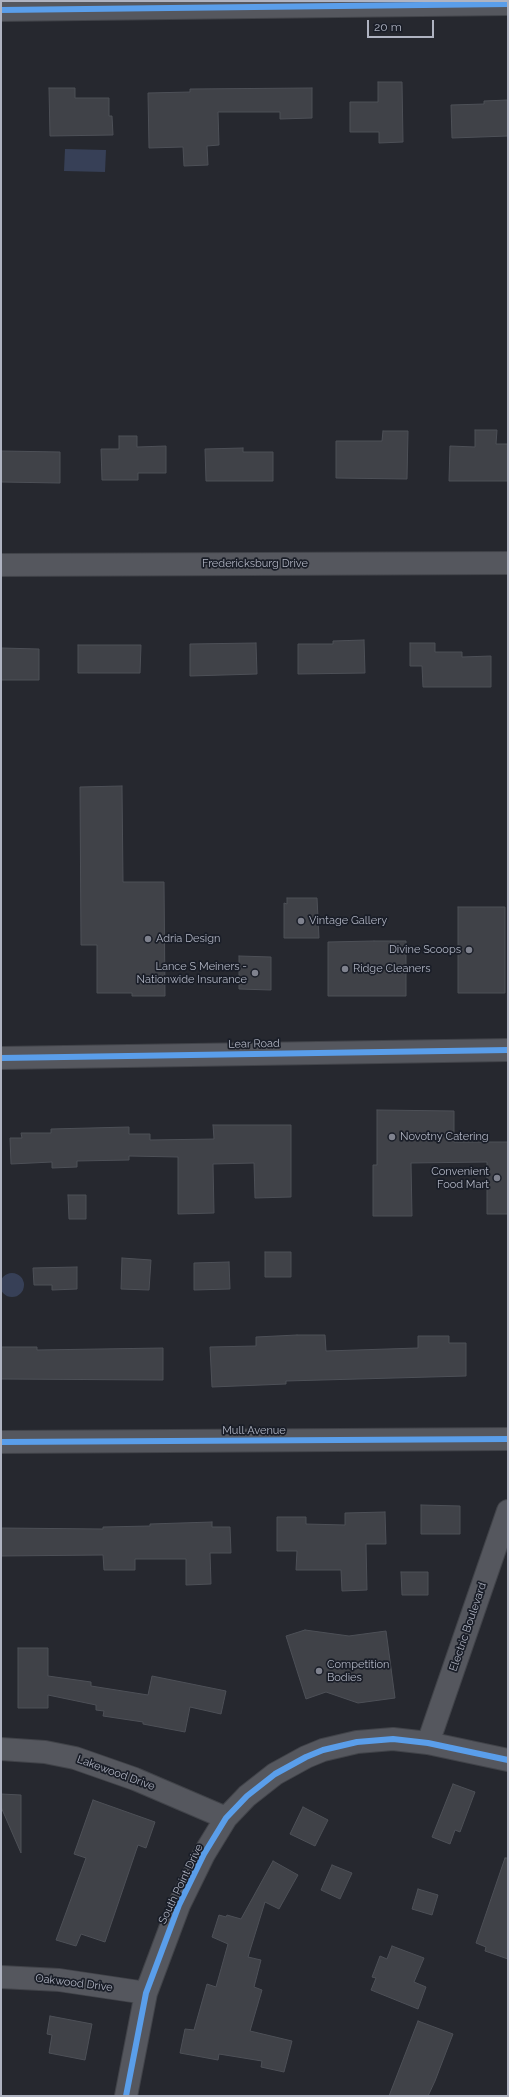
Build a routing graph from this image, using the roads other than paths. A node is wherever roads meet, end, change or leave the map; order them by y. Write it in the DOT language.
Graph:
graph roads {
  1 [pos="508,4"];
  2 [pos="1,10"];
  3 [pos="508,563"];
  4 [pos="1,565"];
  5 [pos="508,1050"];
  6 [pos="1,1058"];
  7 [pos="508,1439"];
  8 [pos="1,1442"];
  9 [pos="508,1511"];
  10 [pos="428,1743"];
  11 [pos="1,1749"];
  12 [pos="508,1760"];
  13 [pos="226,1818"];
  14 [pos="1,1977"];
  15 [pos="146,1993"];
  16 [pos="126,2096"];
  1 -- 2 [label="street"];
  3 -- 4 [label="street, Fredericksburg Drive"];
  5 -- 6 [label="street, Lear Road"];
  7 -- 8 [label="street, Mull Avenue"];
  9 -- 10 [label="street, Electric Boulevard"];
  10 -- 12 [label="street, South Point Drive"];
  10 -- 13 [label="street, South Point Drive"];
  11 -- 13 [label="street, Lakewood Drive"];
  13 -- 15 [label="street, South Point Drive"];
  14 -- 15 [label="street, Oakwood Drive"];
  15 -- 16 [label="street, South Point Drive"];
}
